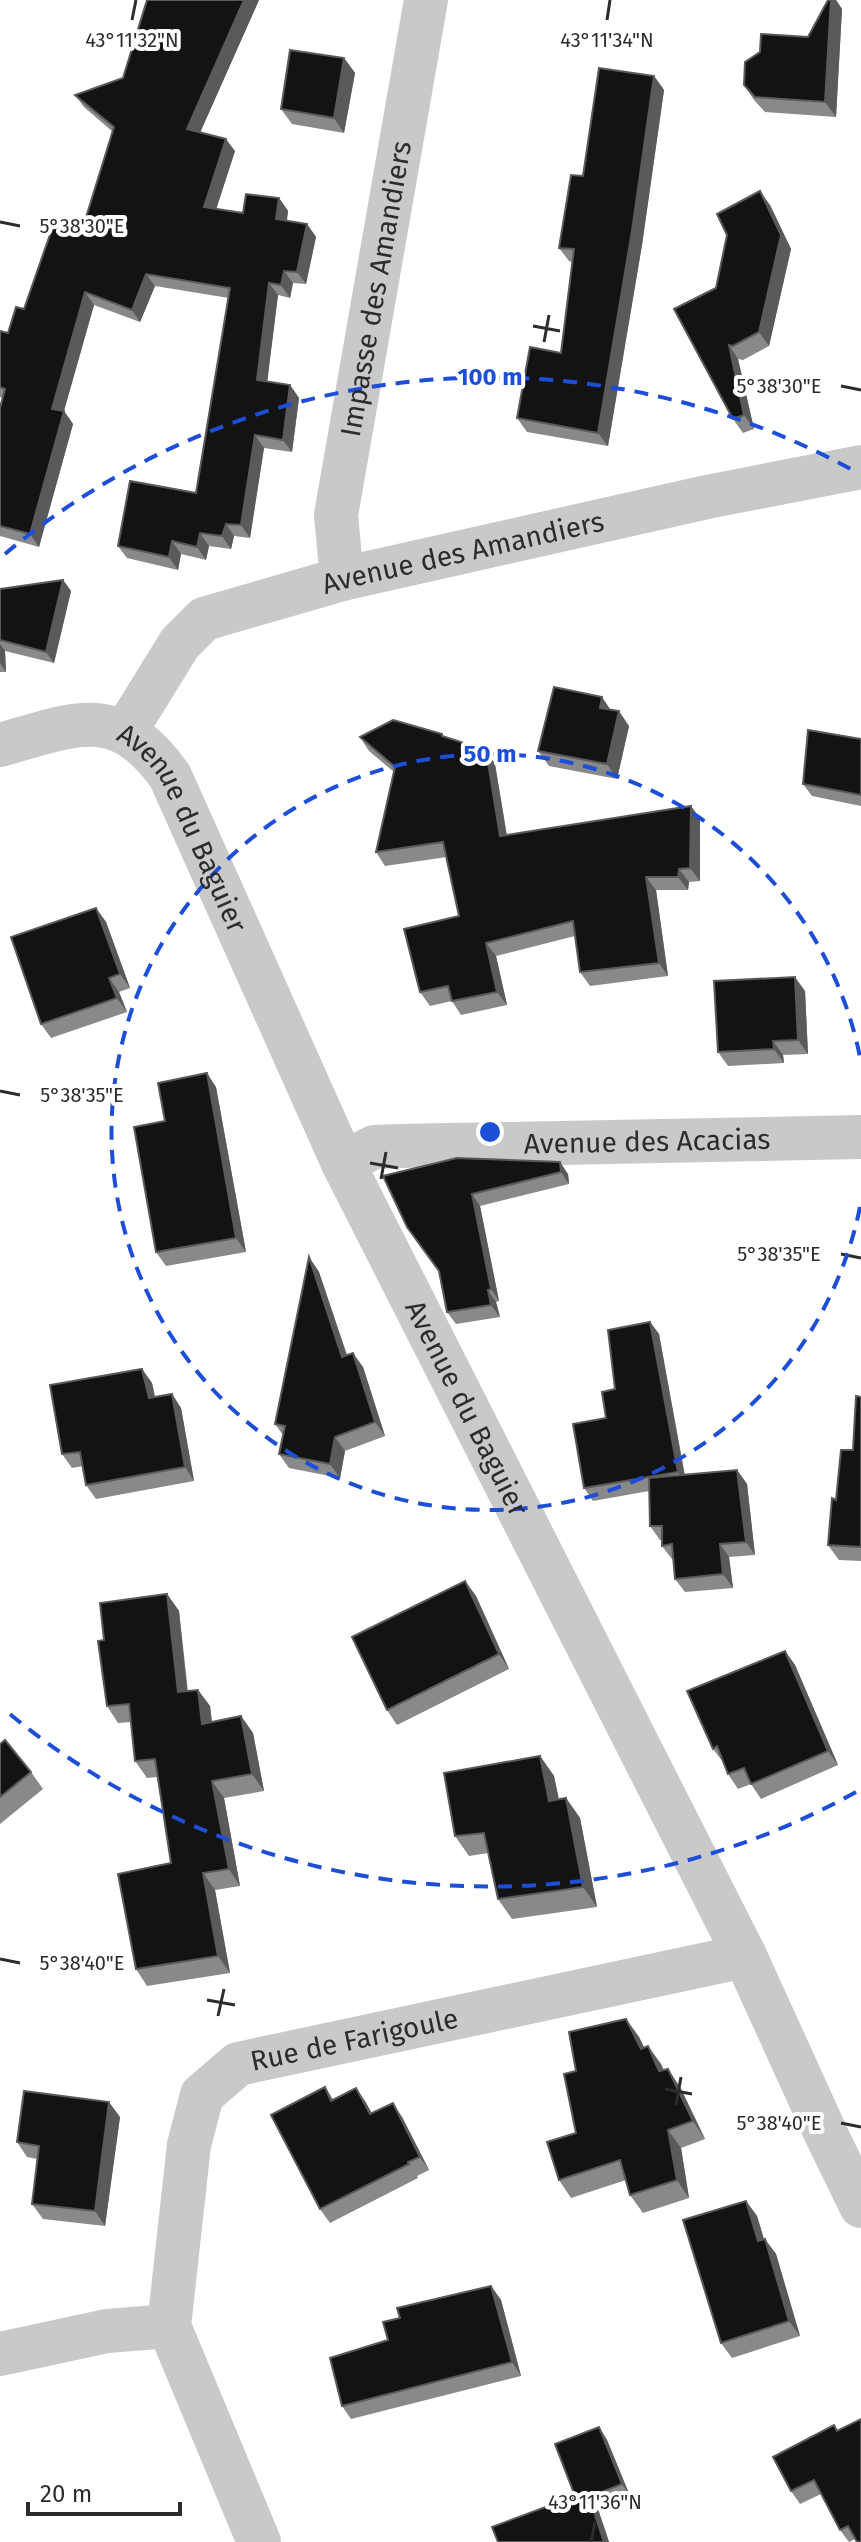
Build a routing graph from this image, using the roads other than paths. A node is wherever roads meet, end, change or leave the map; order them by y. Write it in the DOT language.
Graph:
graph roads {
  1 [pos="426,0"];
  2 [pos="861,467"];
  3 [pos="342,579"];
  4 [pos="125,732"];
  5 [pos="0,745"];
  6 [pos="861,1137"];
  7 [pos="343,1163"];
  8 [pos="745,1956"];
  9 [pos="843,2128"];
  10 [pos="861,2206"];
  11 [pos="169,2326"];
  12 [pos="0,2354"];
  13 [pos="259,2542"];
  1 -- 3 [label="street, Impasse des Amandiers"];
  2 -- 3 [label="street, Avenue des Amandiers"];
  3 -- 4 [label="street, Avenue des Amandiers"];
  4 -- 5 [label="street, Avenue du Baguier"];
  4 -- 7 [label="street, Avenue du Baguier"];
  6 -- 7 [label="street, Avenue des Acacias"];
  7 -- 8 [label="street, Avenue du Baguier"];
  8 -- 9 [label="street, Avenue du Baguier"];
  8 -- 11 [label="street, Rue de Farigoule"];
  9 -- 10 [label="street, Avenue du Baguier"];
  11 -- 12 [label="street"];
  11 -- 13 [label="street"];
}
